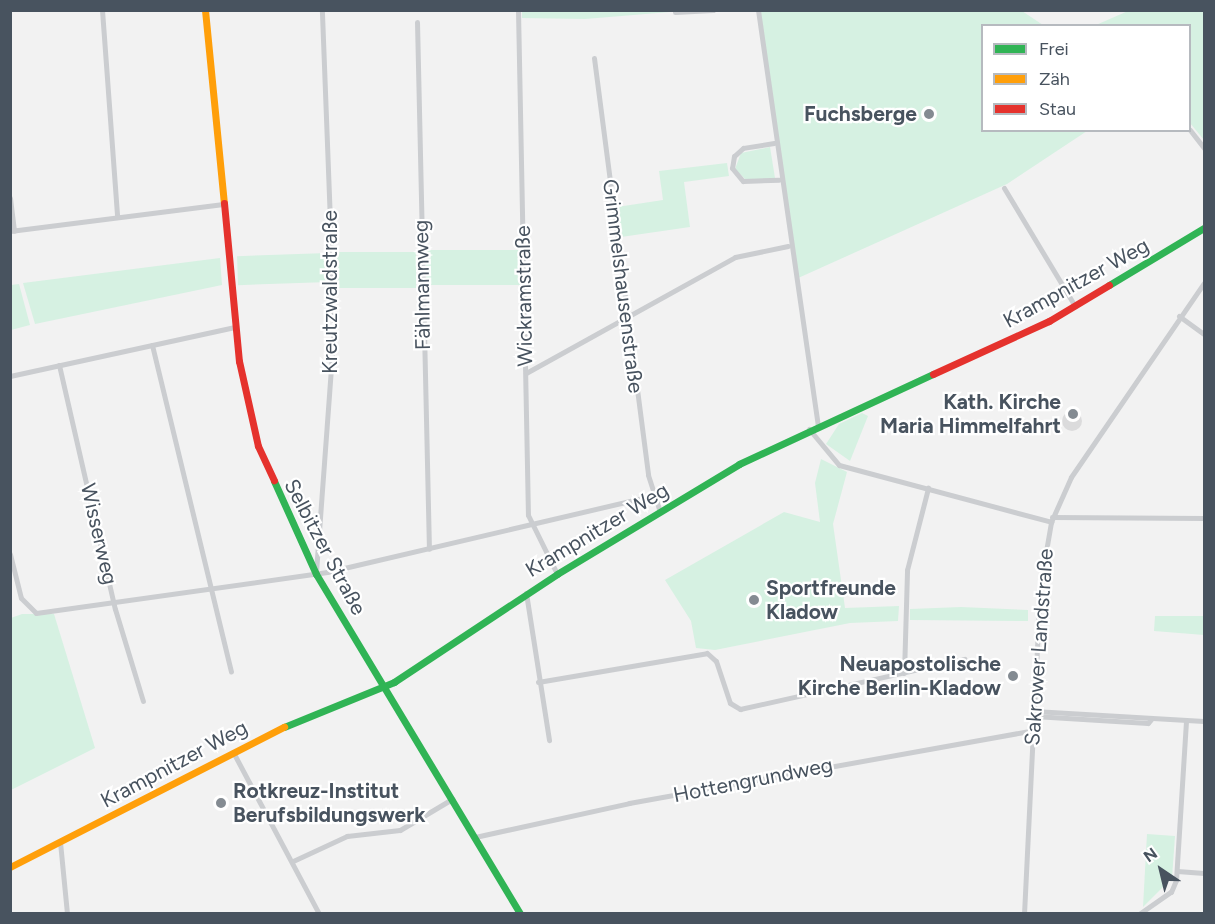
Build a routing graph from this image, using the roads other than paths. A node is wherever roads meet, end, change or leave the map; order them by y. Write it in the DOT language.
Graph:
graph roads {
  1 [pos="102,10"];
  2 [pos="205,10"];
  3 [pos="322,10"];
  4 [pos="518,10"];
  5 [pos="713,10"];
  6 [pos="758,10"];
  7 [pos="675,12"];
  8 [pos="417,22"];
  9 [pos="594,58"];
  10 [pos="1191,131"];
  11 [pos="774,143"];
  12 [pos="1204,148"];
  13 [pos="779,180"];
  14 [pos="1004,188"];
  15 [pos="10,198"];
  16 [pos="223,204"];
  17 [pos="117,215"];
  18 [pos="1204,228"];
  19 [pos="12,231"];
  20 [pos="788,246"];
  21 [pos="1204,283"];
  22 [pos="1075,306"];
  23 [pos="1179,316"];
  24 [pos="628,317"];
  25 [pos="235,327"];
  26 [pos="1204,334"];
  27 [pos="152,345"];
  28 [pos="59,365"];
  29 [pos="526,373"];
  30 [pos="10,376"];
  31 [pos="818,425"];
  32 [pos="809,429"];
  33 [pos="928,488"];
  34 [pos="651,496"];
  35 [pos="660,511"];
  36 [pos="1204,518"];
  37 [pos="1051,519"];
  38 [pos="529,524"];
  39 [pos="429,549"];
  40 [pos="10,554"];
  41 [pos="316,574"];
  42 [pos="557,574"];
  43 [pos="207,589"];
  44 [pos="526,593"];
  45 [pos="114,603"];
  46 [pos="964,659"];
  47 [pos="231,672"];
  48 [pos="904,673"];
  49 [pos="538,682"];
  50 [pos="386,686"];
  51 [pos="143,701"];
  52 [pos="1034,714"];
  53 [pos="1186,720"];
  54 [pos="1204,721"];
  55 [pos="1033,729"];
  56 [pos="549,740"];
  57 [pos="233,752"];
  58 [pos="452,799"];
  59 [pos="475,837"];
  60 [pos="60,842"];
  61 [pos="293,861"];
  62 [pos="10,867"];
  63 [pos="1177,871"];
  64 [pos="1204,873"];
  65 [pos="66,914"];
  66 [pos="319,914"];
  67 [pos="520,914"];
  68 [pos="1024,914"];
  69 [pos="1139,914"];
  1 -- 17 [label="street"];
  2 -- 16 [label="street, Selbitzer Straße"];
  3 -- 41 [label="street, Kreutzwaldstraße"];
  4 -- 29 [label="street, Wickramstraße"];
  5 -- 7 [label="street"];
  6 -- 11 [label="street"];
  8 -- 39 [label="street, Fählmannweg"];
  9 -- 24 [label="street, Grimmelshausenstraße"];
  10 -- 12 [label="street"];
  11 -- 13 [label="street"];
  11 -- 13 [label="street"];
  13 -- 20 [label="street"];
  14 -- 22 [label="street"];
  15 -- 19 [label="street"];
  16 -- 17 [label="street"];
  16 -- 25 [label="street, Selbitzer Straße"];
  17 -- 19 [label="street"];
  18 -- 22 [label="street, Krampnitzer Weg"];
  20 -- 24 [label="street"];
  20 -- 31 [label="street"];
  21 -- 23 [label="street, Sakrower Landstraße"];
  22 -- 31 [label="street, Krampnitzer Weg"];
  23 -- 26 [label="street"];
  23 -- 37 [label="street, Sakrower Landstraße"];
  24 -- 29 [label="street"];
  24 -- 34 [label="street, Grimmelshausenstraße"];
  25 -- 27 [label="street"];
  25 -- 41 [label="street, Selbitzer Straße"];
  27 -- 28 [label="street"];
  27 -- 43 [label="street"];
  28 -- 30 [label="street"];
  28 -- 45 [label="street, Wisserweg"];
  29 -- 38 [label="street, Wickramstraße"];
  31 -- 32 [label="street, Krampnitzer Weg"];
  32 -- 33 [label="street"];
  32 -- 35 [label="street, Krampnitzer Weg"];
  33 -- 37 [label="street"];
  33 -- 48 [label="street"];
  34 -- 35 [label="street, Grimmelshausenstraße"];
  34 -- 38 [label="street"];
  35 -- 42 [label="street, Krampnitzer Weg"];
  36 -- 37 [label="street"];
  37 -- 52 [label="street, Sakrower Landstraße"];
  38 -- 39 [label="street"];
  38 -- 42 [label="street, Wickramstraße"];
  39 -- 41 [label="street"];
  40 -- 45 [label="street"];
  41 -- 43 [label="street"];
  41 -- 50 [label="street, Selbitzer Straße"];
  42 -- 44 [label="street, Krampnitzer Weg"];
  43 -- 45 [label="street"];
  43 -- 47 [label="street"];
  44 -- 49 [label="street"];
  44 -- 50 [label="street, Krampnitzer Weg"];
  45 -- 51 [label="street, Wisserweg"];
  46 -- 48 [label="street"];
  48 -- 49 [label="street"];
  49 -- 56 [label="street"];
  50 -- 57 [label="street, Krampnitzer Weg"];
  50 -- 58 [label="street, Selbitzer Straße"];
  52 -- 53 [label="street"];
  52 -- 55 [label="street, Sakrower Landstraße"];
  53 -- 54 [label="street"];
  53 -- 63 [label="street"];
  55 -- 59 [label="street, Hottengrundweg"];
  55 -- 68 [label="street, Sakrower Landstraße"];
  57 -- 60 [label="street, Krampnitzer Weg"];
  57 -- 61 [label="street"];
  58 -- 59 [label="street, Selbitzer Straße"];
  58 -- 61 [label="street"];
  59 -- 67 [label="street, Selbitzer Straße"];
  60 -- 62 [label="street, Krampnitzer Weg"];
  60 -- 65 [label="street"];
  61 -- 66 [label="street"];
  63 -- 64 [label="street"];
  63 -- 69 [label="street"];
}
